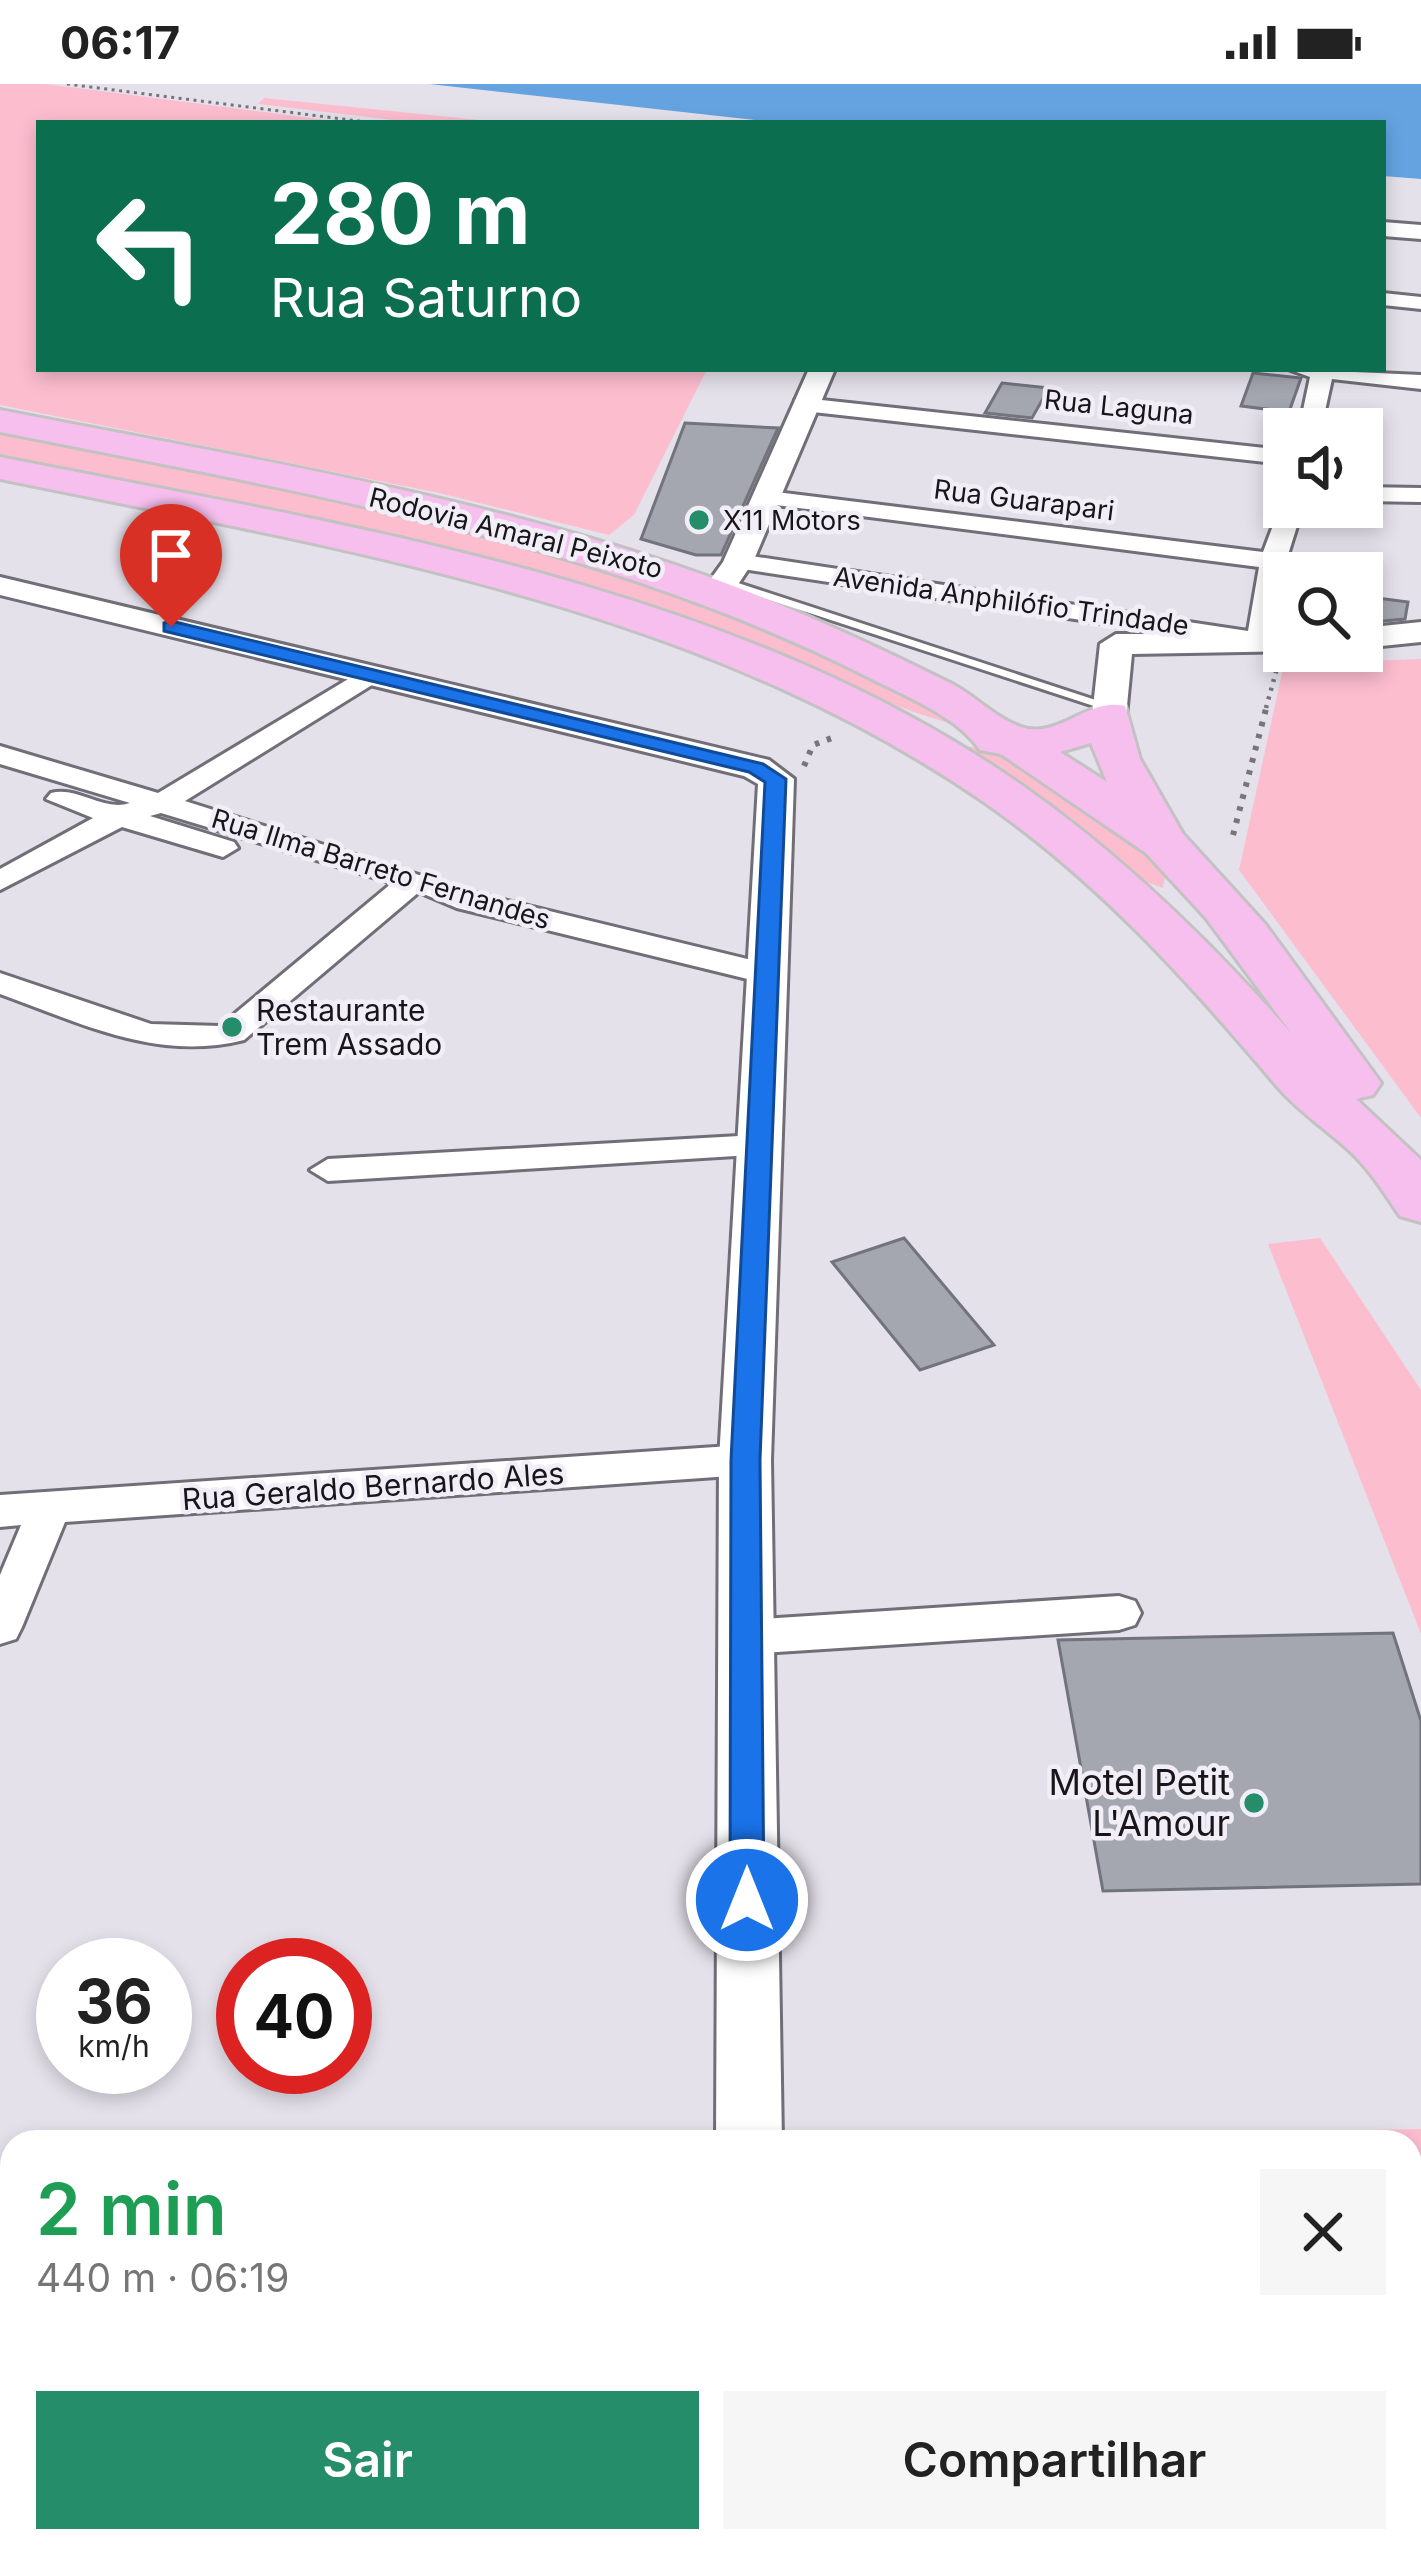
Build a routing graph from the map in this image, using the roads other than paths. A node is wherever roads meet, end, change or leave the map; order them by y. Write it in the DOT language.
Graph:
graph roads {
  1 [pos="1386,229"];
  2 [pos="1421,232"];
  3 [pos="1386,299"];
  4 [pos="1421,303"];
  5 [pos="820,372"];
  6 [pos="1315,372"];
  7 [pos="1333,372"];
  8 [pos="1421,382"];
  9 [pos="803,405"];
  10 [pos="1312,408"];
  11 [pos="0,421"];
  12 [pos="1263,455"];
  13 [pos="0,468"];
  14 [pos="1383,494"];
  15 [pos="1421,495"];
  16 [pos="768,498"];
  17 [pos="1263,560"];
  18 [pos="727,578"];
  19 [pos="0,586"];
  20 [pos="1115,629"];
  21 [pos="1421,632"];
  22 [pos="1383,636"];
  23 [pos="1263,648"];
  24 [pos="356,671"];
  25 [pos="828,691"];
  26 [pos="1110,712"];
  27 [pos="1024,744"];
  28 [pos="0,755"];
  29 [pos="0,782"];
  30 [pos="128,805"];
  31 [pos="1173,851"];
  32 [pos="0,862"];
  33 [pos="0,881"];
  34 [pos="405,888"];
  35 [pos="764,973"];
  36 [pos="0,983"];
  37 [pos="757,1146"];
  38 [pos="1382,1149"];
  39 [pos="328,1170"];
  40 [pos="1421,1203"];
  41 [pos="745,1460"];
  42 [pos="50,1508"];
  43 [pos="0,1511"];
  44 [pos="1119,1613"];
  45 [pos="0,1627"];
  46 [pos="746,1637"];
  47 [pos="749,2130"];
  1 -- 2 [label="street"];
  3 -- 4 [label="street"];
  5 -- 9 [label="street"];
  6 -- 10 [label="street"];
  7 -- 8 [label="street"];
  9 -- 12 [label="street, Rua Laguna"];
  9 -- 16 [label="street"];
  11 -- 18 [label="highway, Rodovia Amaral Peixoto"];
  13 -- 25 [label="highway, Rodovia Amaral Peixoto"];
  14 -- 15 [label="street"];
  16 -- 17 [label="street, Rua Guarapari"];
  16 -- 18 [label="street"];
  18 -- 20 [label="street, Avenida Anphilófio Trindade"];
  18 -- 26 [label="lane"];
  18 -- 27 [label="highway, Rodovia Amaral Peixoto"];
  19 -- 24 [label="street"];
  20 -- 23 [label="street"];
  20 -- 26 [label="street"];
  21 -- 22 [label="street"];
  24 -- 30 [label="street"];
  24 -- 35 [label="street"];
  25 -- 27 [label="highway"];
  25 -- 38 [label="highway, Rodovia Amaral Peixoto"];
  26 -- 27 [label="highway"];
  26 -- 31 [label="highway"];
  27 -- 31 [label="highway, Rodovia Amaral Peixoto"];
  28 -- 30 [label="street, Rua Ilma Barreto Fernandes"];
  29 -- 30 [label="street, Rua Ilma Barreto Fernandes"];
  30 -- 32 [label="street"];
  30 -- 33 [label="street"];
  30 -- 34 [label="street, Rua Ilma Barreto Fernandes"];
  30 -- 34 [label="street, Rua Ilma Barreto Fernandes"];
  31 -- 38 [label="highway, Rodovia Amaral Peixoto"];
  34 -- 35 [label="street, Rua Ilma Barreto Fernandes"];
  34 -- 36 [label="street"];
  35 -- 37 [label="street"];
  37 -- 39 [label="street"];
  37 -- 41 [label="street"];
  38 -- 40 [label="highway, Rodovia Amaral Peixoto"];
  41 -- 42 [label="street, Rua Geraldo Bernardo Ales"];
  41 -- 46 [label="street"];
  42 -- 43 [label="street, Rua Geraldo Bernardo Ales"];
  42 -- 45 [label="street"];
  44 -- 46 [label="street"];
  46 -- 47 [label="street"];
}
